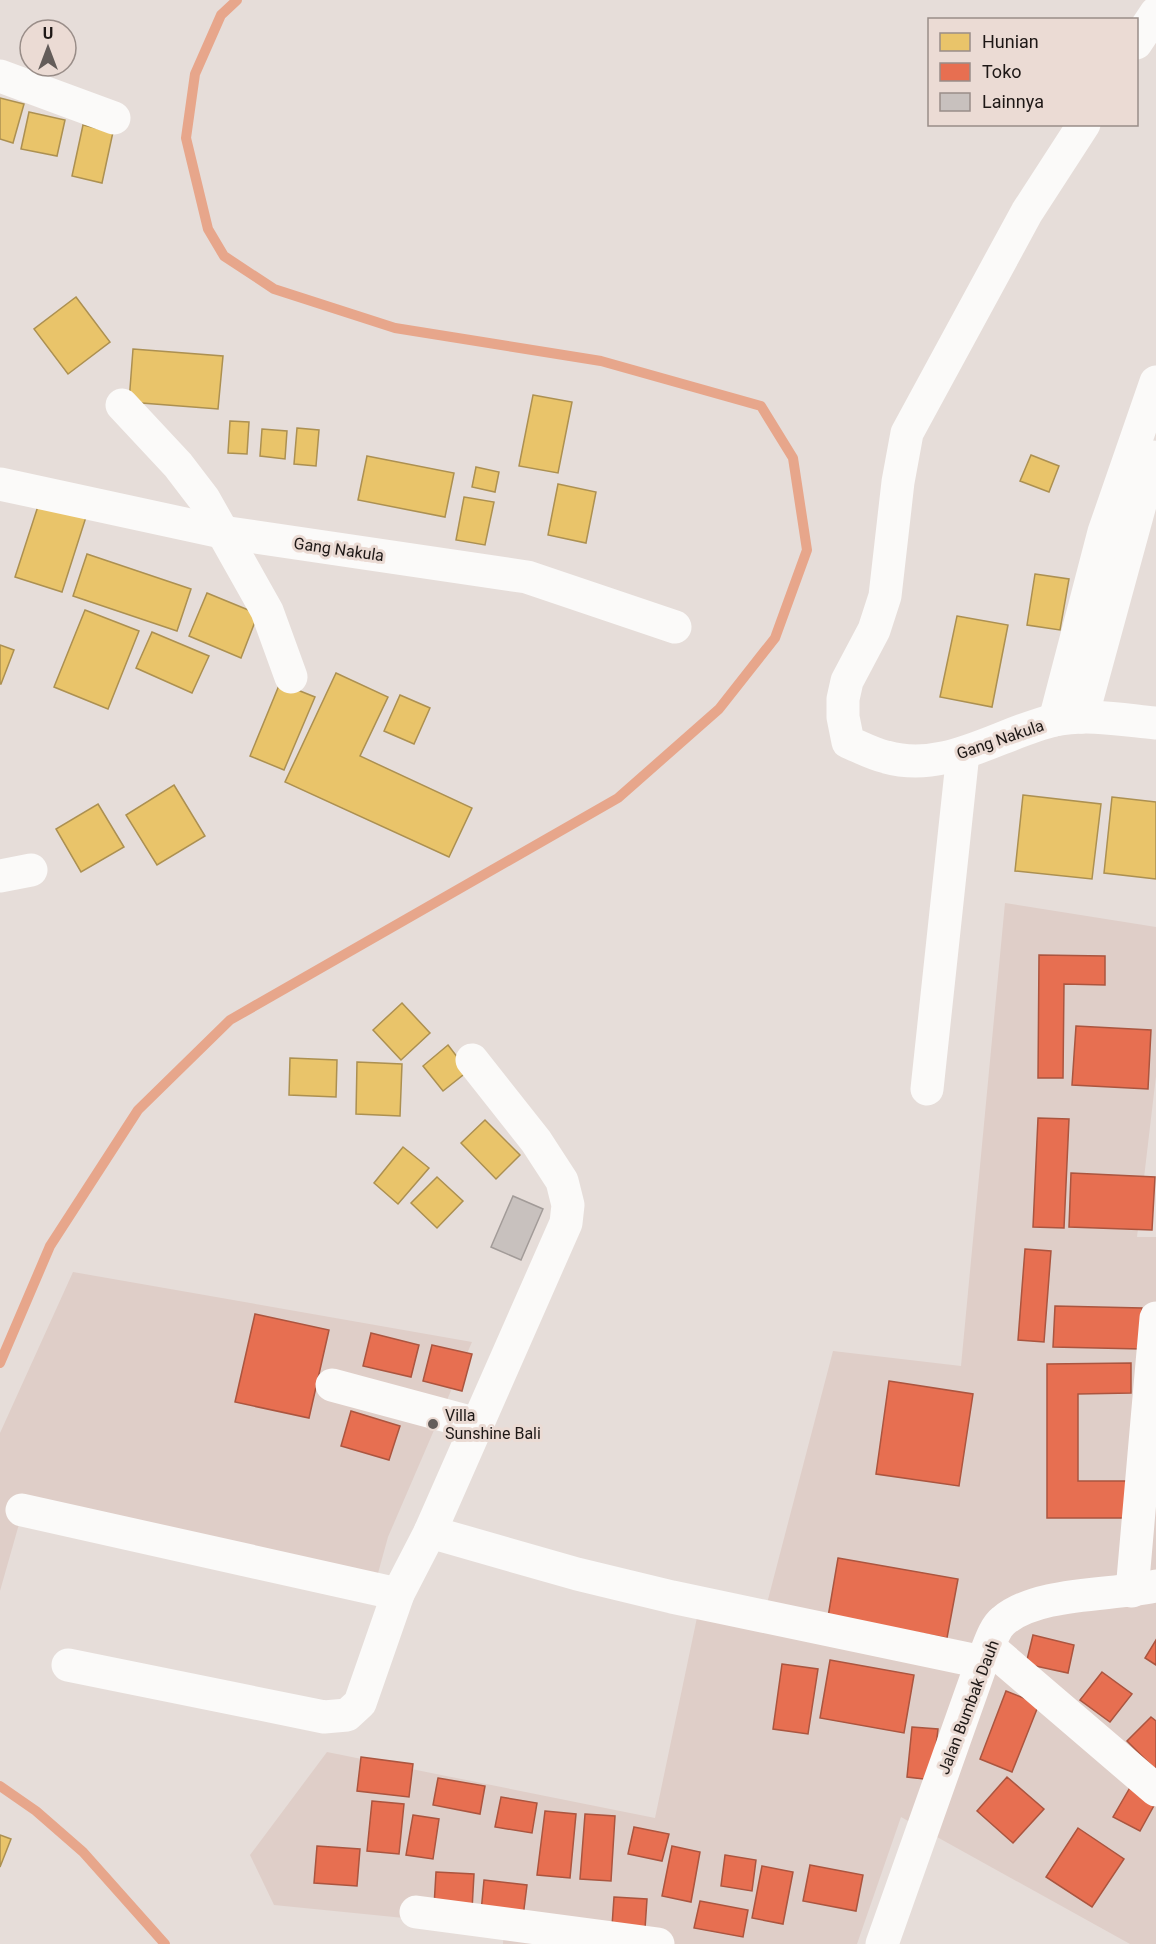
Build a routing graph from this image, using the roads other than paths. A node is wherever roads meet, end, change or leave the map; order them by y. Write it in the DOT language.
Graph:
graph roads {
  1 [pos="1156,13"];
  2 [pos="1138,41"];
  3 [pos="0,76"];
  4 [pos="114,118"];
  5 [pos="1083,126"];
  6 [pos="1156,382"];
  7 [pos="122,405"];
  8 [pos="1153,457"];
  9 [pos="0,484"];
  10 [pos="222,532"];
  11 [pos="675,627"];
  12 [pos="291,676"];
  13 [pos="1068,719"];
  14 [pos="1156,723"];
  15 [pos="963,753"];
  16 [pos="472,1060"];
  17 [pos="927,1089"];
  18 [pos="1156,1318"];
  19 [pos="332,1385"];
  20 [pos="477,1424"];
  21 [pos="22,1510"];
  22 [pos="430,1532"];
  23 [pos="1144,1589"];
  24 [pos="399,1594"];
  25 [pos="986,1655"];
  26 [pos="68,1665"];
  27 [pos="1156,1790"];
  28 [pos="416,1912"];
  29 [pos="658,1944"];
  30 [pos="882,1944"];
  1 -- 2 [label="street"];
  3 -- 4 [label="street"];
  5 -- 15 [label="street, Gang Nakula"];
  6 -- 13 [label="street"];
  7 -- 10 [label="street"];
  8 -- 13 [label="street"];
  9 -- 10 [label="street, Gang Nakula"];
  10 -- 11 [label="street, Gang Nakula"];
  10 -- 12 [label="street"];
  13 -- 14 [label="street, Gang Nakula"];
  13 -- 15 [label="street, Gang Nakula"];
  15 -- 17 [label="street"];
  16 -- 20 [label="street"];
  18 -- 23 [label="street"];
  19 -- 20 [label="street"];
  20 -- 22 [label="street"];
  21 -- 24 [label="street"];
  22 -- 24 [label="street"];
  22 -- 25 [label="street"];
  23 -- 25 [label="street, Jalan Bumbak Dauh"];
  24 -- 26 [label="street"];
  25 -- 27 [label="street"];
  25 -- 30 [label="street, Jalan Bumbak Dauh"];
  28 -- 29 [label="street"];
}
